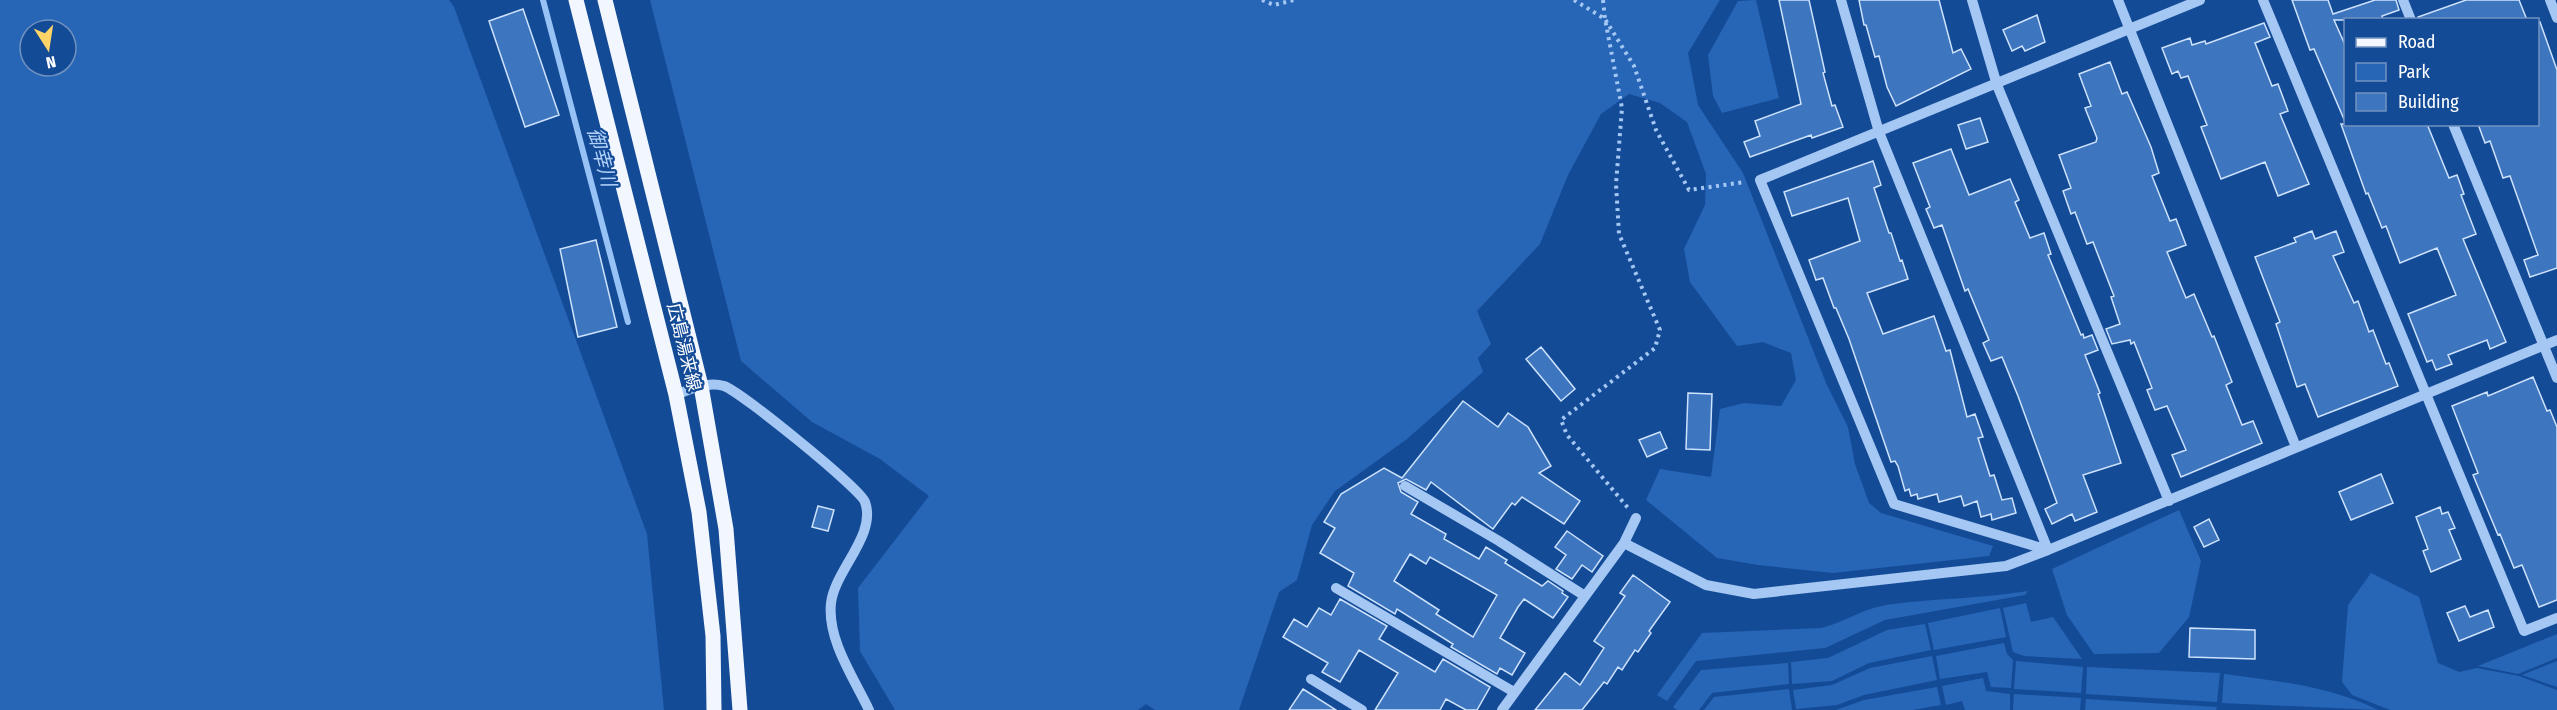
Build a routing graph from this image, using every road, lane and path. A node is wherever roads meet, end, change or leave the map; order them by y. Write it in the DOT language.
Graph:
graph roads {
  1 [pos="576,0"];
  2 [pos="605,0"];
  3 [pos="1262,0"];
  4 [pos="1294,0"];
  5 [pos="1574,0"];
  6 [pos="1603,0"];
  7 [pos="1841,0"];
  8 [pos="1972,0"];
  9 [pos="2118,0"];
  10 [pos="2200,0"];
  11 [pos="2262,0"];
  12 [pos="2403,0"];
  13 [pos="2550,0"];
  14 [pos="2410,18"];
  15 [pos="2557,18"];
  16 [pos="1605,19"];
  17 [pos="2128,30"];
  18 [pos="1997,85"];
  19 [pos="2455,126"];
  20 [pos="1879,132"];
  21 [pos="1760,180"];
  22 [pos="2557,340"];
  23 [pos="2544,345"];
  24 [pos="2557,378"];
  25 [pos="701,386"];
  26 [pos="2425,393"];
  27 [pos="676,395"];
  28 [pos="2296,447"];
  29 [pos="1405,486"];
  30 [pos="2169,501"];
  31 [pos="1636,518"];
  32 [pos="1624,543"];
  33 [pos="2048,550"];
  34 [pos="1336,588"];
  35 [pos="1585,596"];
  36 [pos="2557,618"];
  37 [pos="1311,679"];
  38 [pos="1514,692"];
  39 [pos="714,710"];
  40 [pos="740,710"];
  41 [pos="869,710"];
  42 [pos="1362,710"];
  43 [pos="1502,710"];
  1 -- 27 [label="main road, 広島湯来線"];
  2 -- 25 [label="main road, 広島湯来線"];
  3 -- 4 [label="path"];
  5 -- 16 [label="path"];
  6 -- 16 [label="path"];
  7 -- 20 [label="street"];
  8 -- 18 [label="street"];
  9 -- 17 [label="street"];
  10 -- 17 [label="street"];
  11 -- 26 [label="street"];
  12 -- 14 [label="street"];
  13 -- 15 [label="street"];
  16 -- 21 [label="path"];
  16 -- 31 [label="path"];
  17 -- 18 [label="street"];
  17 -- 28 [label="street"];
  18 -- 20 [label="street"];
  18 -- 30 [label="street"];
  19 -- 23 [label="street"];
  20 -- 21 [label="street"];
  20 -- 33 [label="street"];
  21 -- 33 [label="street"];
  22 -- 23 [label="street"];
  23 -- 24 [label="street"];
  23 -- 26 [label="street"];
  25 -- 27 [label="street"];
  25 -- 40 [label="main road, 広島湯来線"];
  25 -- 41 [label="street"];
  26 -- 28 [label="street"];
  26 -- 36 [label="street"];
  27 -- 39 [label="main road, 広島湯来線"];
  28 -- 30 [label="street"];
  29 -- 35 [label="street"];
  30 -- 33 [label="street"];
  31 -- 32 [label="street"];
  32 -- 33 [label="street"];
  32 -- 35 [label="street"];
  34 -- 38 [label="street"];
  35 -- 38 [label="street"];
  37 -- 42 [label="street"];
  38 -- 43 [label="street"];
}
